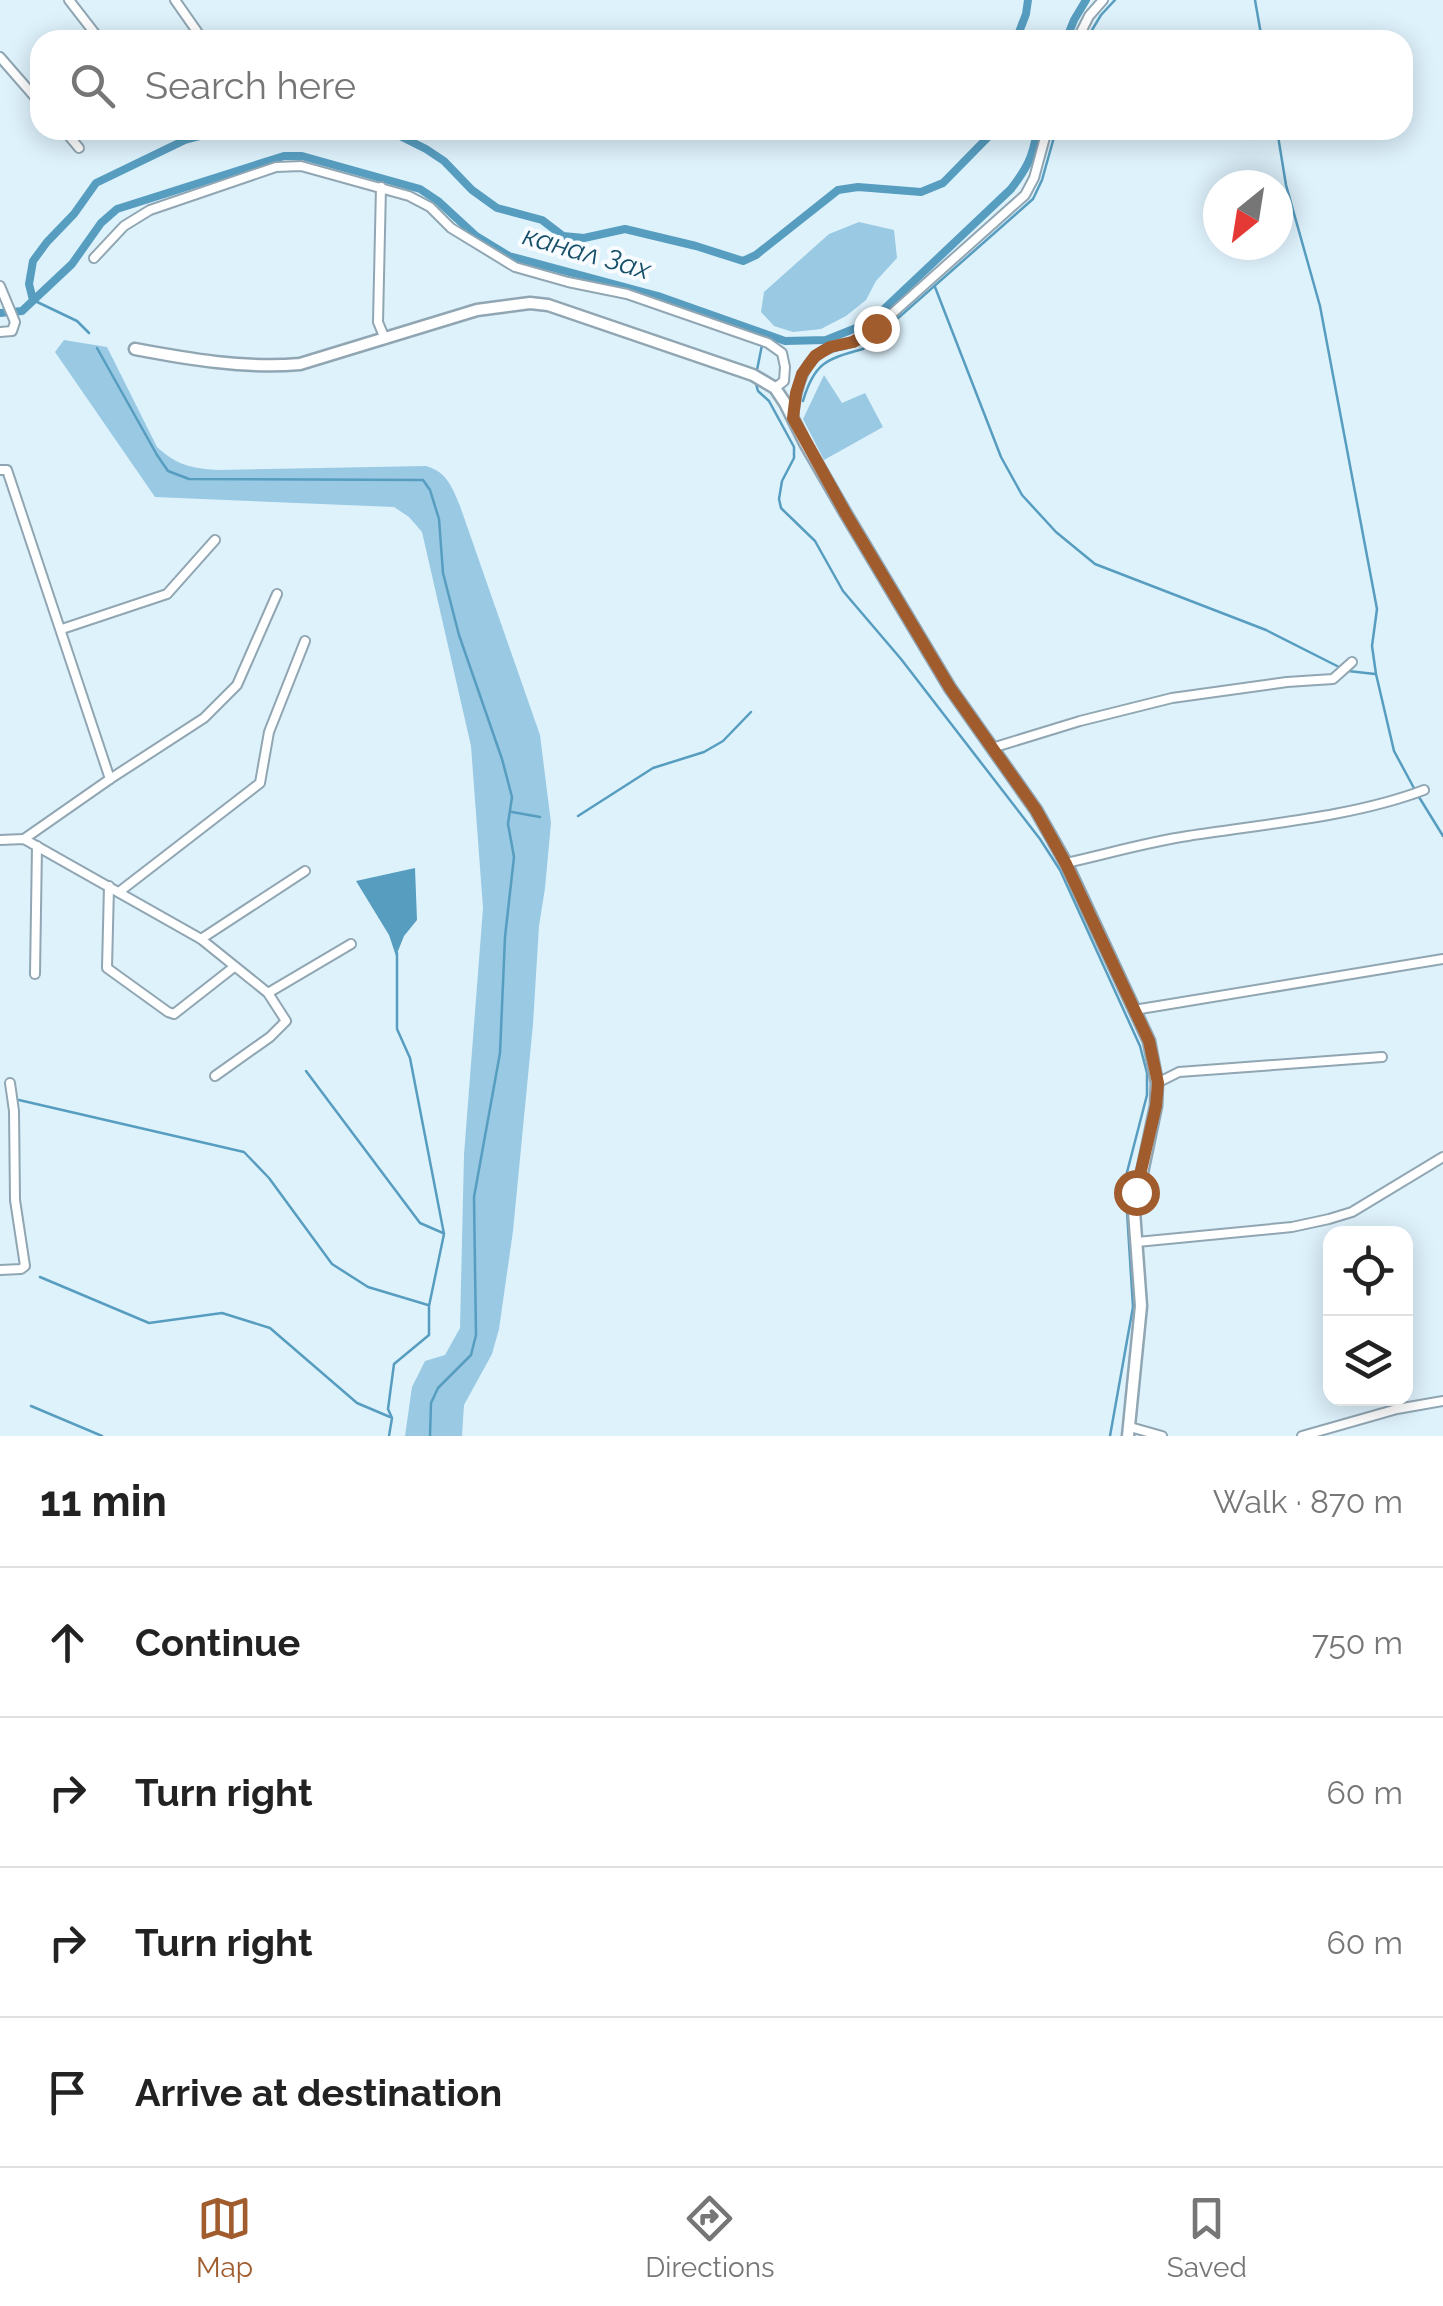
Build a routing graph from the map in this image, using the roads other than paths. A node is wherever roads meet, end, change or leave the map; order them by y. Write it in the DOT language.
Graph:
graph roads {
  1 [pos="69,0"];
  2 [pos="174,0"];
  3 [pos="1103,0"];
  4 [pos="92,30"];
  5 [pos="195,30"];
  6 [pos="1082,30"];
  7 [pos="0,57"];
  8 [pos="30,92"];
  9 [pos="72,140"];
  10 [pos="1044,140"];
  11 [pos="79,148"];
  12 [pos="380,188"];
  13 [pos="94,258"];
  14 [pos="0,286"];
  15 [pos="0,332"];
  16 [pos="385,339"];
  17 [pos="135,349"];
  18 [pos="779,384"];
  19 [pos="796,393"];
  20 [pos="793,418"];
  21 [pos="4,470"];
  22 [pos="215,540"];
  23 [pos="277,594"];
  24 [pos="62,629"];
  25 [pos="304,641"];
  26 [pos="1352,662"];
  27 [pos="991,748"];
  28 [pos="110,779"];
  29 [pos="1424,790"];
  30 [pos="24,839"];
  31 [pos="0,840"];
  32 [pos="37,846"];
  33 [pos="1066,864"];
  34 [pos="305,871"];
  35 [pos="110,886"];
  36 [pos="119,892"];
  37 [pos="201,939"];
  38 [pos="350,944"];
  39 [pos="1443,958"];
  40 [pos="234,966"];
  41 [pos="35,974"];
  42 [pos="268,994"];
  43 [pos="1134,1010"];
  44 [pos="1382,1057"];
  45 [pos="215,1076"];
  46 [pos="1158,1083"];
  47 [pos="10,1084"];
  48 [pos="1443,1158"];
  49 [pos="1137,1242"];
  50 [pos="0,1270"];
  51 [pos="1443,1401"];
  52 [pos="1129,1431"];
  53 [pos="1162,1436"];
  54 [pos="1302,1436"];
  1 -- 4 [label="street"];
  2 -- 5 [label="street"];
  3 -- 6 [label="street"];
  7 -- 8 [label="street"];
  9 -- 11 [label="street"];
  10 -- 19 [label="street"];
  12 -- 13 [label="street"];
  12 -- 16 [label="street"];
  12 -- 18 [label="street"];
  14 -- 15 [label="street"];
  16 -- 17 [label="main road"];
  16 -- 18 [label="main road"];
  18 -- 19 [label="street"];
  18 -- 20 [label="main road"];
  19 -- 20 [label="street"];
  20 -- 27 [label="main road"];
  21 -- 24 [label="street"];
  22 -- 24 [label="street"];
  23 -- 28 [label="street"];
  24 -- 28 [label="street"];
  25 -- 36 [label="street"];
  26 -- 27 [label="street"];
  27 -- 33 [label="main road"];
  28 -- 30 [label="street"];
  29 -- 33 [label="street"];
  30 -- 31 [label="street"];
  30 -- 32 [label="street"];
  32 -- 35 [label="street"];
  32 -- 41 [label="street"];
  33 -- 43 [label="main road"];
  34 -- 37 [label="street"];
  35 -- 36 [label="street"];
  35 -- 40 [label="street"];
  36 -- 37 [label="street"];
  37 -- 40 [label="street"];
  38 -- 42 [label="street"];
  39 -- 43 [label="street"];
  40 -- 42 [label="street"];
  42 -- 45 [label="street"];
  43 -- 46 [label="main road"];
  44 -- 46 [label="street"];
  46 -- 49 [label="main road"];
  47 -- 50 [label="street"];
  48 -- 49 [label="street"];
  49 -- 52 [label="main road"];
  51 -- 54 [label="street"];
  52 -- 53 [label="street"];
}
